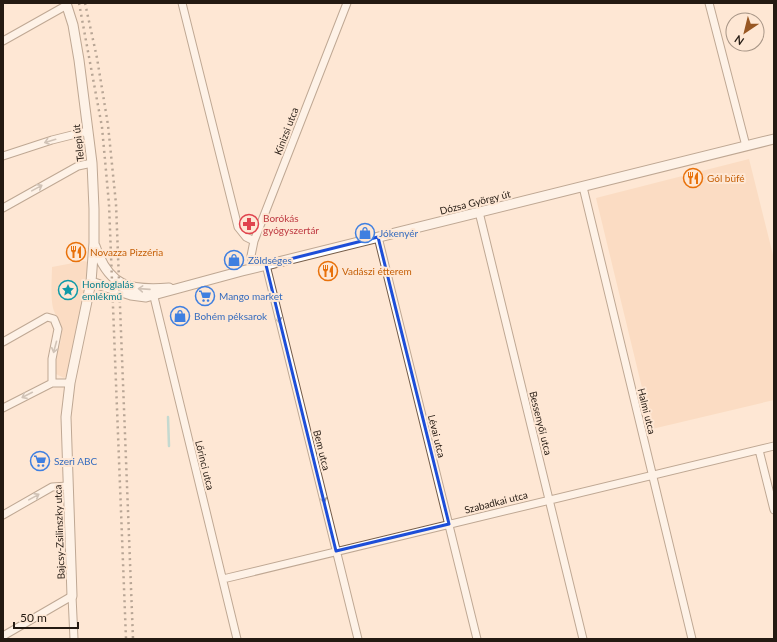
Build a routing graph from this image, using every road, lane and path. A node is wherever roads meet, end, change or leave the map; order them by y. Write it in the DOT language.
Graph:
graph roads {
  1 [pos="182,3"];
  2 [pos="347,3"];
  3 [pos="709,3"];
  4 [pos="66,4"];
  5 [pos="3,41"];
  6 [pos="88,131"];
  7 [pos="774,139"];
  8 [pos="746,146"];
  9 [pos="3,156"];
  10 [pos="92,163"];
  11 [pos="583,187"];
  12 [pos="3,208"];
  13 [pos="479,212"];
  14 [pos="378,237"];
  15 [pos="254,241"];
  16 [pos="94,243"];
  17 [pos="266,265"];
  18 [pos="254,268"];
  19 [pos="109,274"];
  20 [pos="91,282"];
  21 [pos="182,287"];
  22 [pos="154,297"];
  23 [pos="3,342"];
  24 [pos="52,382"];
  25 [pos="70,382"];
  26 [pos="3,408"];
  27 [pos="774,446"];
  28 [pos="759,450"];
  29 [pos="652,475"];
  30 [pos="68,486"];
  31 [pos="550,500"];
  32 [pos="774,510"];
  33 [pos="3,515"];
  34 [pos="449,524"];
  35 [pos="336,551"];
  36 [pos="222,579"];
  37 [pos="72,596"];
  38 [pos="3,636"];
  39 [pos="74,639"];
  40 [pos="237,639"];
  41 [pos="358,639"];
  42 [pos="476,639"];
  43 [pos="583,639"];
  44 [pos="692,639"];
  1 -- 15 [label="street"];
  2 -- 15 [label="street, Kinizsi utca"];
  3 -- 8 [label="street"];
  4 -- 5 [label="street"];
  4 -- 6 [label="main road, Telepi út"];
  6 -- 9 [label="street, one-way"];
  6 -- 10 [label="main road, Telepi út"];
  7 -- 8 [label="main road, Dózsa György út"];
  8 -- 11 [label="main road, Dózsa György út"];
  12 -- 10 [label="street, one-way"];
  10 -- 16 [label="main road, Telepi út"];
  11 -- 13 [label="main road, Dózsa György út"];
  11 -- 29 [label="street, Halmi utca"];
  13 -- 14 [label="main road, Dózsa György út"];
  13 -- 31 [label="street, Bessenyői utca"];
  14 -- 17 [label="main road, Dózsa György út"];
  14 -- 34 [label="street, Lévai utca"];
  15 -- 18 [label="street, Kinizsi utca"];
  16 -- 19 [label="main road"];
  16 -- 20 [label="main road, Telepi út"];
  17 -- 18 [label="main road, Dózsa György út"];
  17 -- 35 [label="street, Bem utca, one-way"];
  18 -- 21 [label="main road, Dózsa György út"];
  19 -- 20 [label="main road"];
  21 -- 19 [label="main road, Dózsa György út, one-way"];
  20 -- 22 [label="main road, Dózsa György út"];
  20 -- 25 [label="main road, Bajcsy-Zsilinszky utca"];
  21 -- 22 [label="main road, Dózsa György út"];
  22 -- 36 [label="street, Lőrinci utca"];
  23 -- 24 [label="street, one-way"];
  24 -- 25 [label="street"];
  24 -- 26 [label="street, one-way"];
  25 -- 30 [label="main road, Bajcsy-Zsilinszky utca"];
  27 -- 28 [label="street, Szabadkai utca"];
  28 -- 29 [label="street, Szabadkai utca"];
  28 -- 32 [label="street"];
  29 -- 31 [label="street, Szabadkai utca"];
  29 -- 44 [label="street, Halmi utca"];
  33 -- 30 [label="street, one-way"];
  30 -- 37 [label="main road, Bajcsy-Zsilinszky utca"];
  31 -- 34 [label="street, Szabadkai utca"];
  31 -- 43 [label="street, Bessenyői utca"];
  34 -- 35 [label="street, Szabadkai utca"];
  34 -- 42 [label="street, Lévai utca"];
  35 -- 36 [label="street, Szabadkai utca"];
  35 -- 41 [label="street, Bem utca"];
  36 -- 40 [label="street, Lőrinci utca"];
  37 -- 38 [label="street"];
  37 -- 39 [label="street, Bajcsy-Zsilinszky utca"];
}
